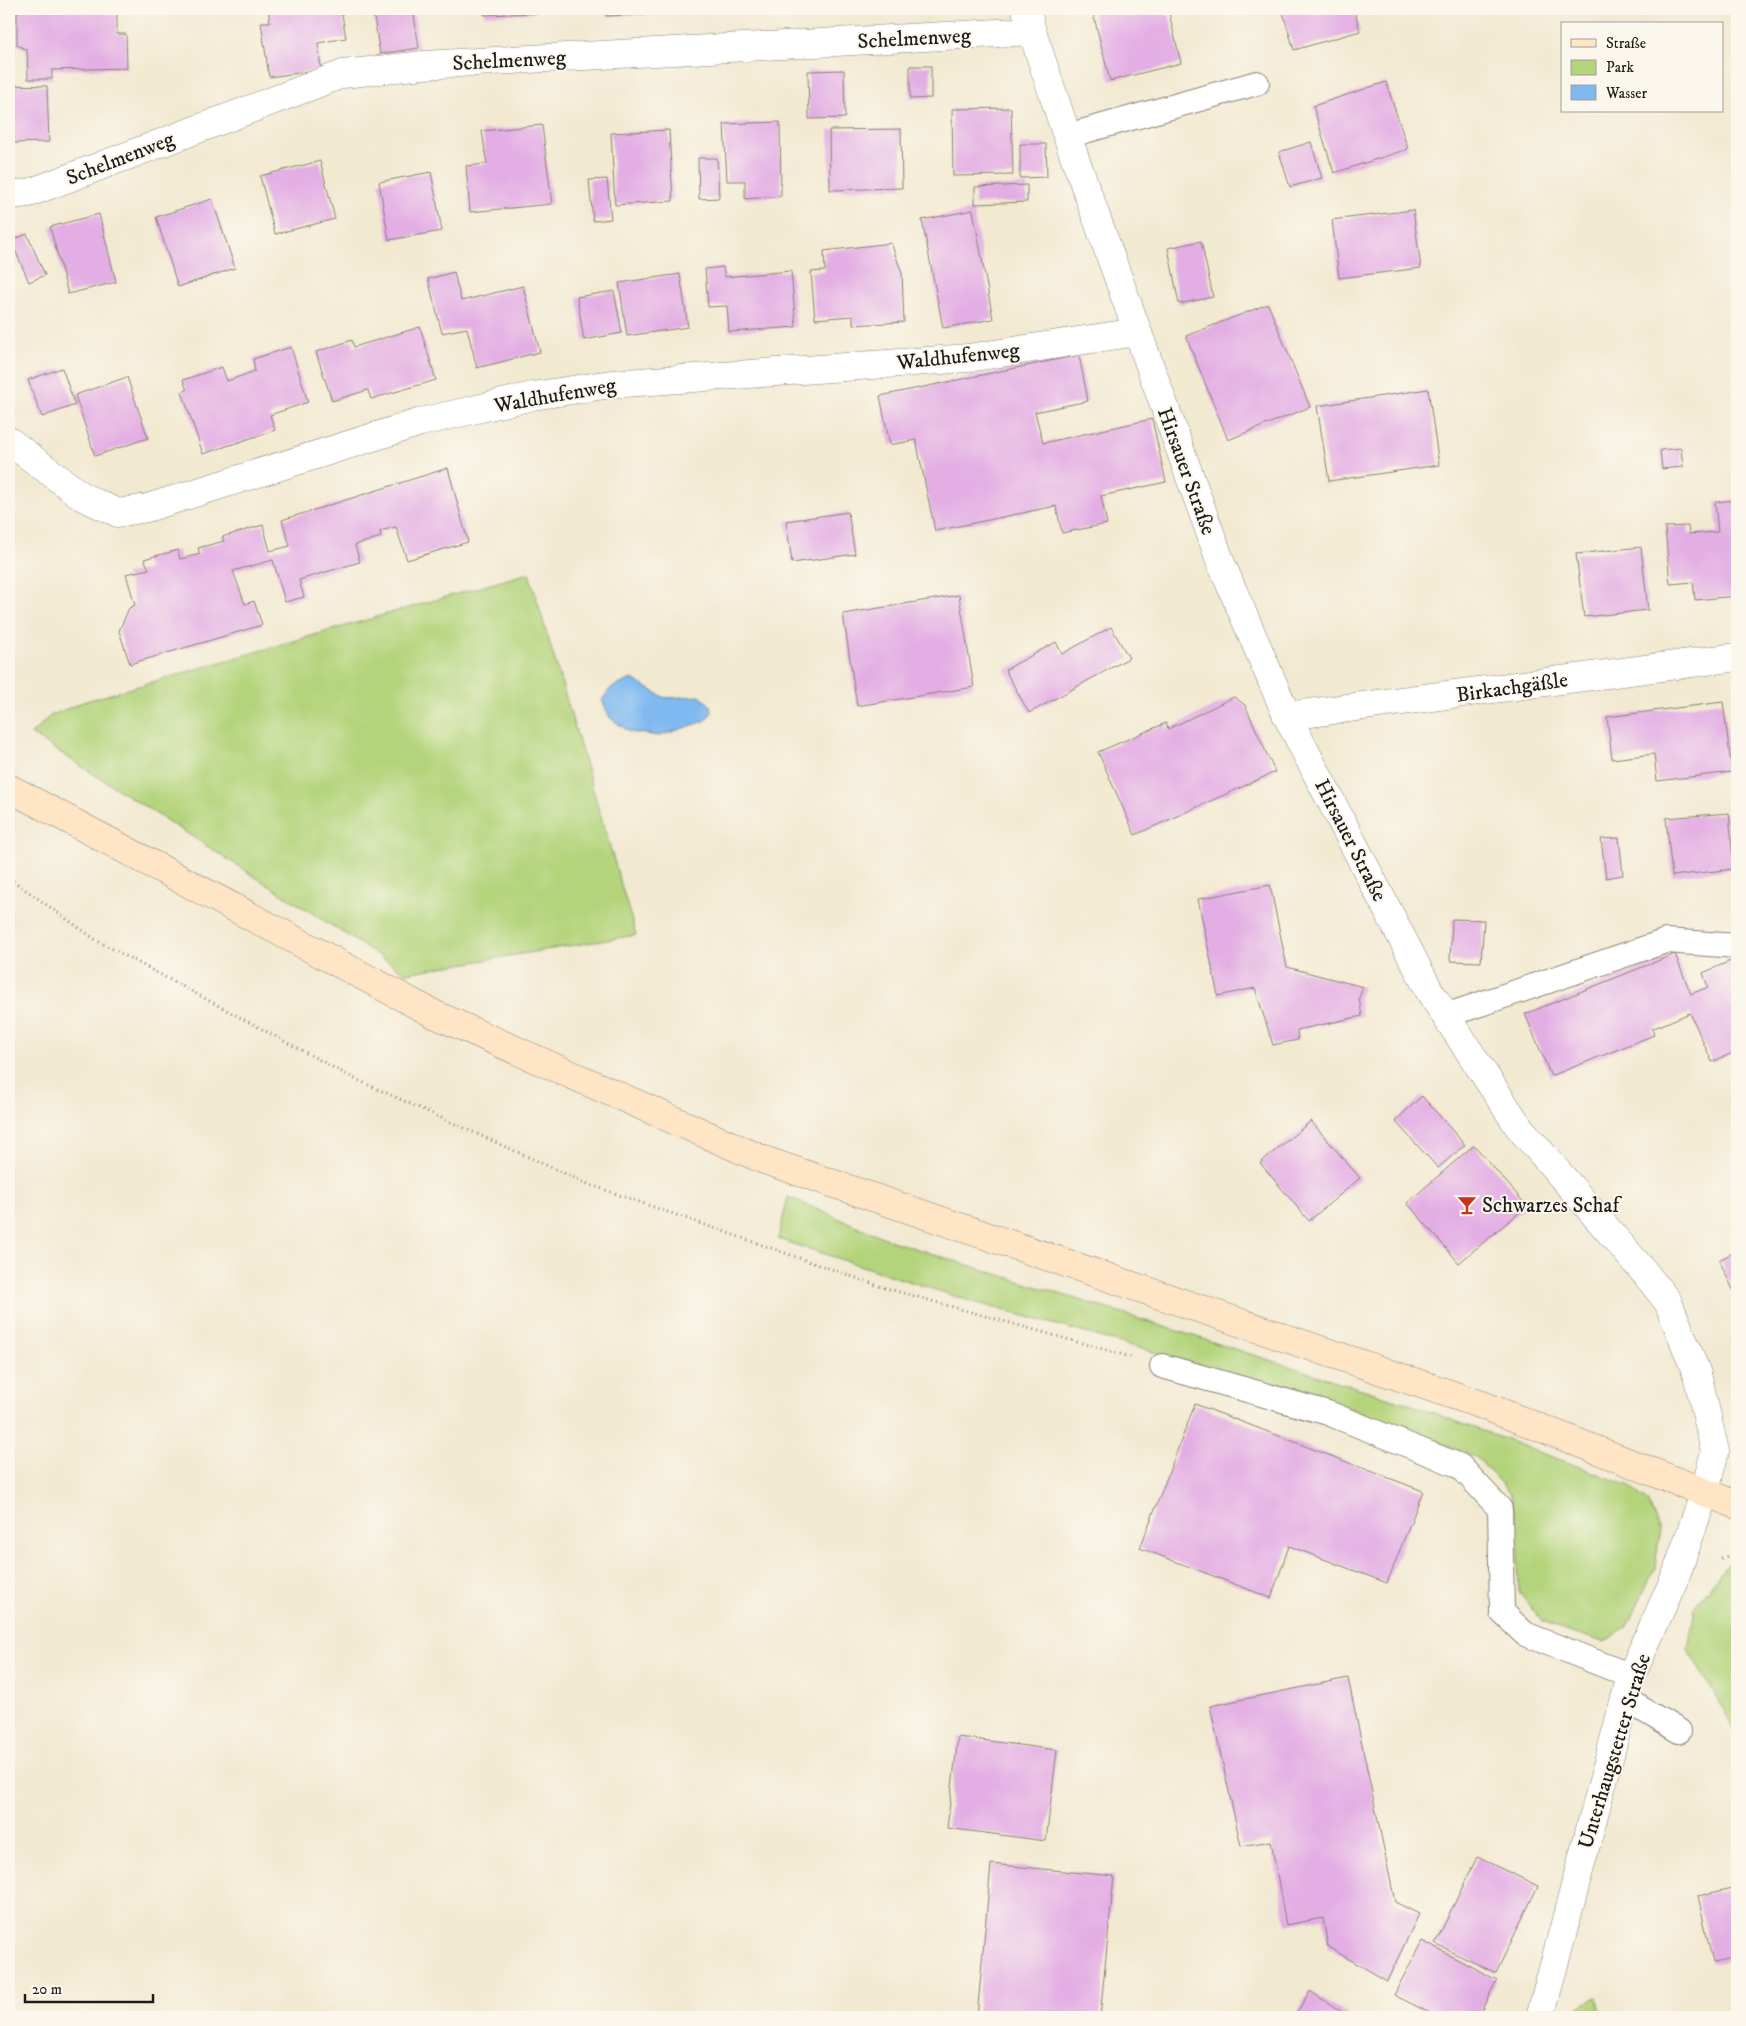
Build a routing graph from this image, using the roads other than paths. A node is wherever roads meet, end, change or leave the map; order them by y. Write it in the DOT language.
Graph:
graph roads {
  1 [pos="1029,20"];
  2 [pos="1257,83"];
  3 [pos="1067,136"];
  4 [pos="9,195"];
  5 [pos="1138,332"];
  6 [pos="9,440"];
  7 [pos="1737,657"];
  8 [pos="1287,716"];
  9 [pos="9,788"];
  10 [pos="1737,946"];
  11 [pos="1445,1016"];
  12 [pos="1162,1366"];
  13 [pos="1705,1491"];
  14 [pos="1737,1505"];
  15 [pos="1628,1688"];
  16 [pos="1678,1731"];
  17 [pos="1540,2017"];
  1 -- 3 [label="street, Hirsauer Straße"];
  1 -- 4 [label="street, Schelmenweg"];
  2 -- 3 [label="lane"];
  3 -- 5 [label="street, Hirsauer Straße"];
  5 -- 6 [label="street, Waldhufenweg"];
  5 -- 8 [label="street, Hirsauer Straße"];
  7 -- 8 [label="street, Birkachgäßle"];
  8 -- 11 [label="street, Hirsauer Straße"];
  9 -- 13 [label="main road"];
  10 -- 11 [label="lane"];
  11 -- 13 [label="street, Hirsauer Straße"];
  12 -- 15 [label="lane"];
  13 -- 14 [label="main road"];
  13 -- 15 [label="street, Unterhaugstetter Straße"];
  15 -- 16 [label="lane"];
  15 -- 17 [label="street, Unterhaugstetter Straße"];
}
